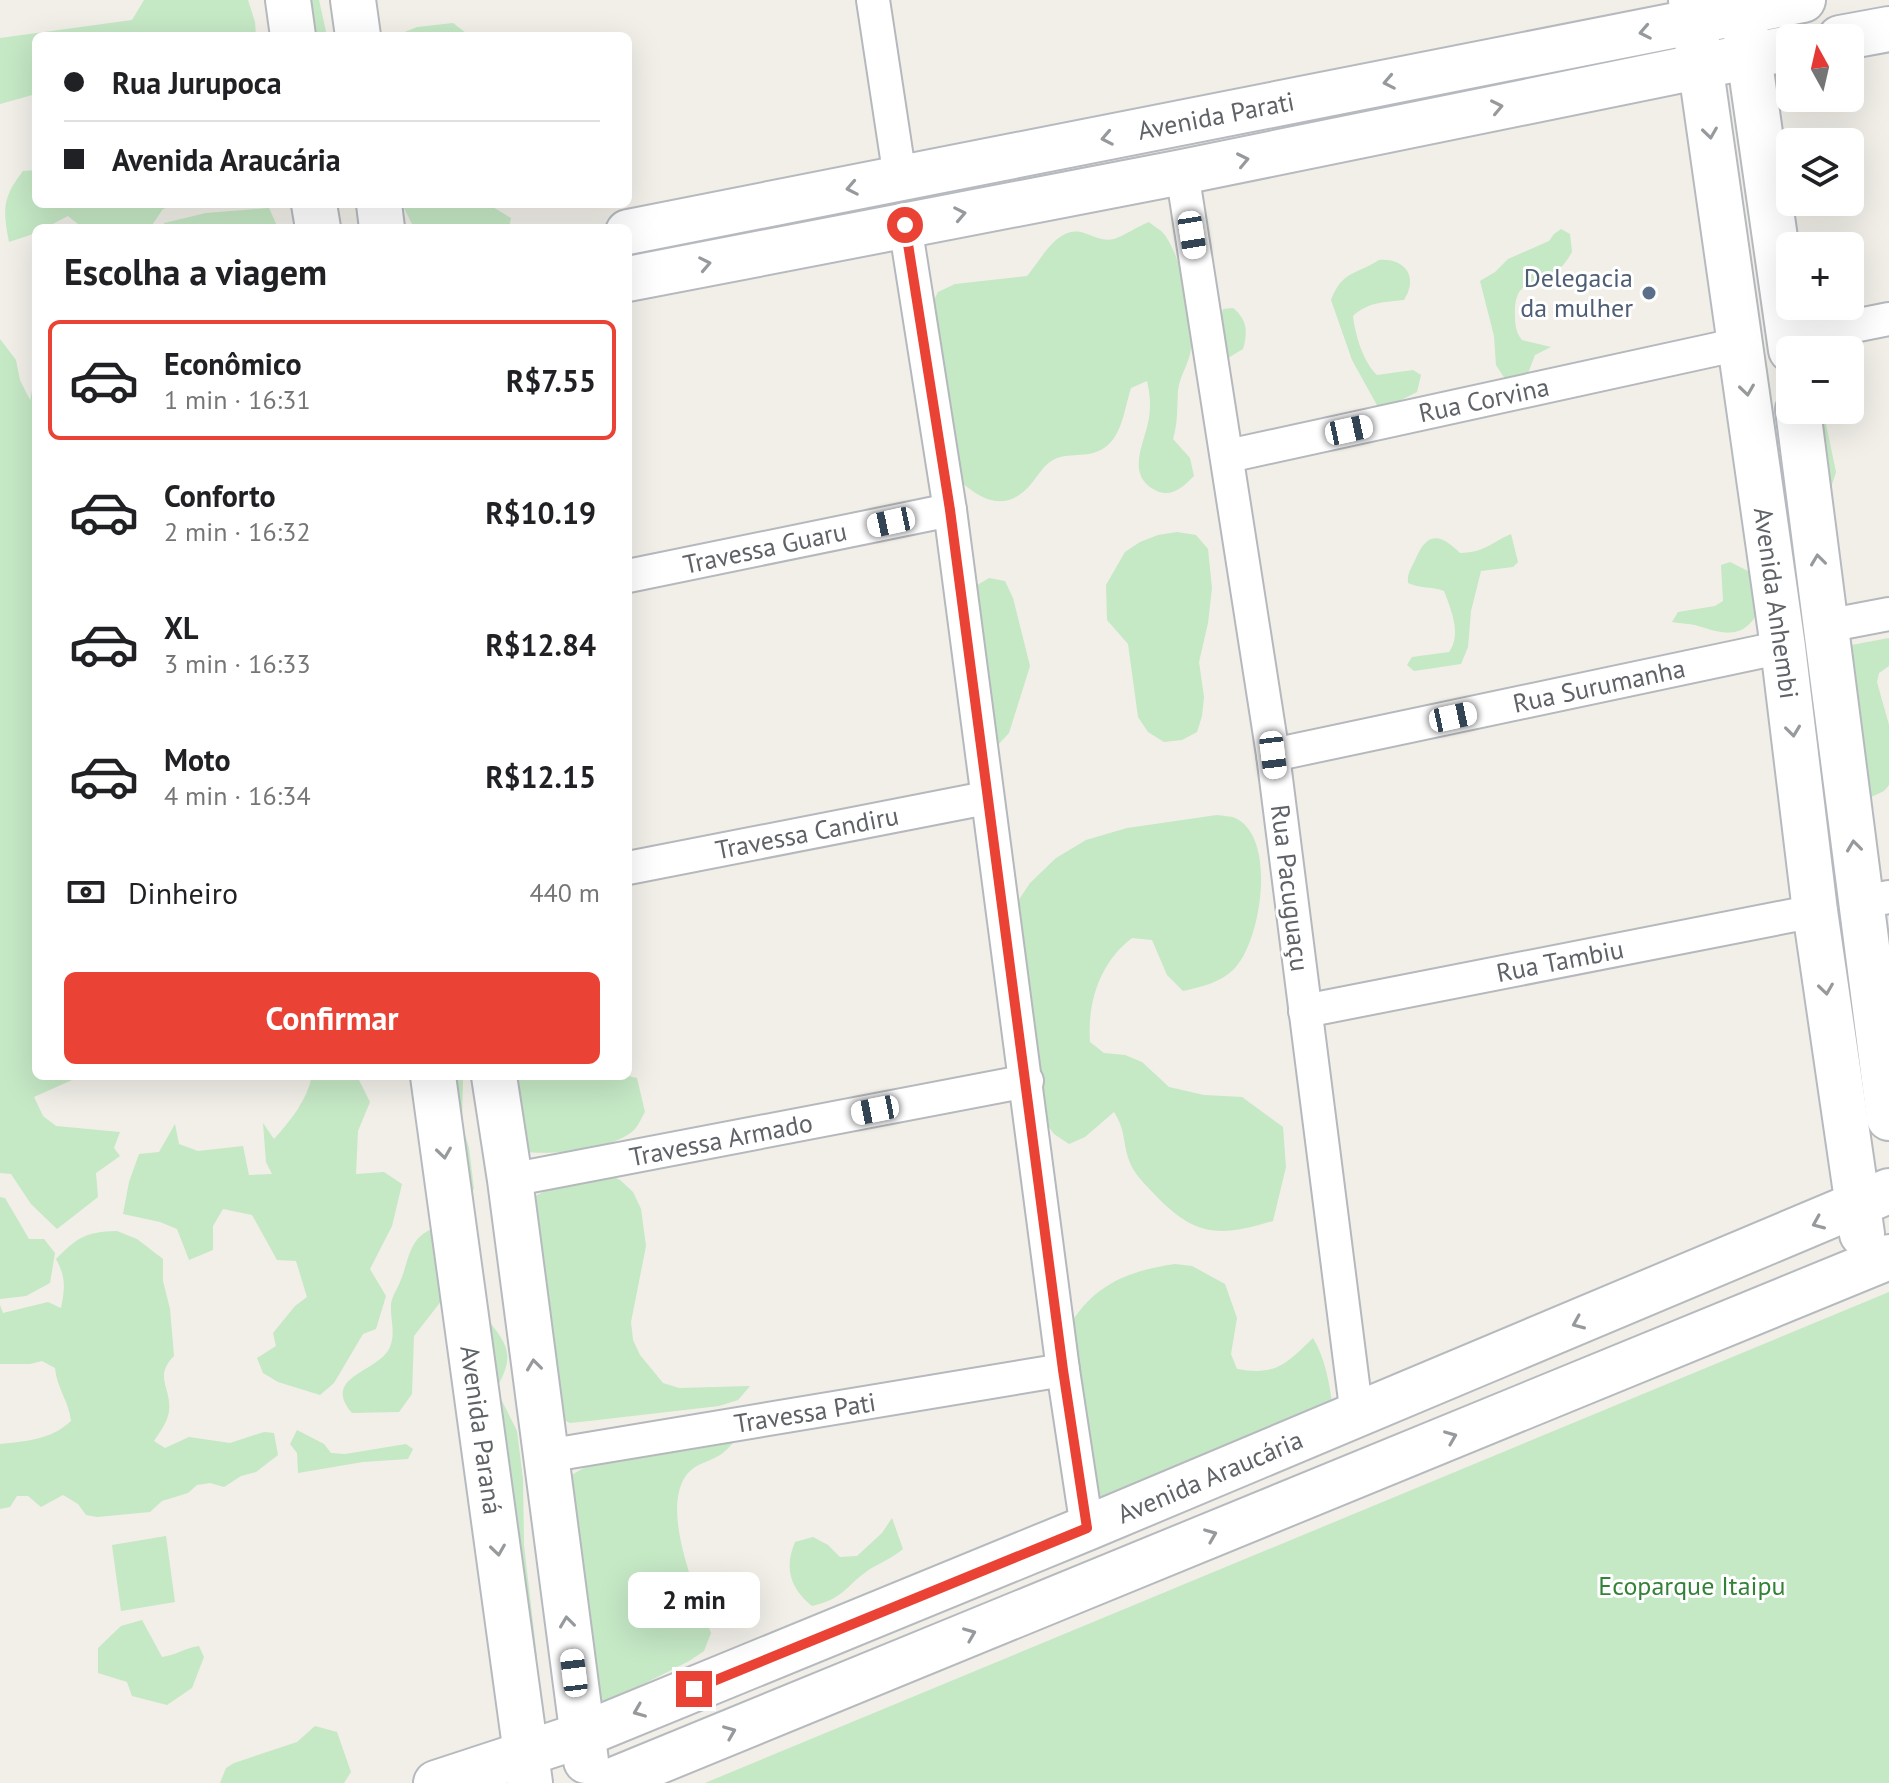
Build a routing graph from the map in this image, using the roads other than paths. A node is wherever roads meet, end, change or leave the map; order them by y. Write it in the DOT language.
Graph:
graph roads {
  1 [pos="288,0"];
  2 [pos="873,0"];
  3 [pos="1803,0"];
  4 [pos="1741,6"];
  5 [pos="1693,11"];
  6 [pos="1889,29"];
  7 [pos="292,32"];
  8 [pos="1864,34"];
  9 [pos="1770,52"];
  10 [pos="1700,66"];
  11 [pos="1182,172"];
  12 [pos="900,178"];
  13 [pos="905,225"];
  14 [pos="632,231"];
  15 [pos="632,278"];
  16 [pos="1889,319"];
  17 [pos="1789,336"];
  18 [pos="1822,336"];
  19 [pos="1740,344"];
  20 [pos="1800,424"];
  21 [pos="1228,456"];
  22 [pos="950,510"];
  23 [pos="632,575"];
  24 [pos="1889,614"];
  25 [pos="1826,626"];
  26 [pos="1783,647"];
  27 [pos="1273,755"];
  28 [pos="986,798"];
  29 [pos="632,867"];
  30 [pos="1875,900"];
  31 [pos="1815,911"];
  32 [pos="1305,1011"];
  33 [pos="434,1080"];
  34 [pos="495,1080"];
  35 [pos="1027,1081"];
  36 [pos="1889,1118"];
  37 [pos="510,1180"];
  38 [pos="1873,1199"];
  39 [pos="1878,1262"];
  40 [pos="1063,1370"];
  41 [pos="1357,1416"];
  42 [pos="546,1456"];
  43 [pos="1087,1528"];
  44 [pos="582,1735"];
  45 [pos="528,1768"];
  46 [pos="436,1783"];
  47 [pos="589,1783"];
  48 [pos="606,1783"];
  1 -- 7 [label="street"];
  2 -- 12 [label="street"];
  3 -- 4 [label="street, Avenida Parati"];
  4 -- 5 [label="street, Avenida Parati"];
  4 -- 9 [label="street"];
  5 -- 10 [label="street, Avenida Anhembi"];
  5 -- 12 [label="street, Avenida Parati, one-way"];
  6 -- 8 [label="street"];
  9 -- 10 [label="street, Avenida Parati"];
  9 -- 17 [label="street"];
  11 -- 10 [label="street, Avenida Parati, one-way"];
  10 -- 19 [label="street, Avenida Anhembi, one-way"];
  13 -- 11 [label="street, Avenida Parati, one-way"];
  11 -- 21 [label="street, Rua Pacuguaçu"];
  12 -- 14 [label="street, Avenida Parati, one-way"];
  15 -- 13 [label="street, Avenida Parati, one-way"];
  13 -- 22 [label="street"];
  16 -- 18 [label="street"];
  19 -- 21 [label="street, Rua Corvina"];
  19 -- 26 [label="street, Avenida Anhembi, one-way"];
  25 -- 20 [label="street, Avenida Anhembi, one-way"];
  21 -- 27 [label="street, Rua Pacuguaçu"];
  22 -- 23 [label="street, Travessa Guaru"];
  22 -- 28 [label="street"];
  24 -- 25 [label="street"];
  30 -- 25 [label="street, Avenida Anhembi, one-way"];
  26 -- 27 [label="street, Rua Surumanha"];
  26 -- 31 [label="street, Avenida Anhembi, one-way"];
  27 -- 32 [label="street, Rua Pacuguaçu"];
  28 -- 29 [label="street, Travessa Candiru"];
  28 -- 35 [label="street"];
  30 -- 36 [label="street, Avenida Anhembi"];
  31 -- 32 [label="street, Rua Tambiu"];
  31 -- 38 [label="street, Avenida Anhembi, one-way"];
  32 -- 41 [label="street, Rua Pacuguaçu"];
  33 -- 45 [label="street, Avenida Paraná, one-way"];
  34 -- 37 [label="street"];
  35 -- 37 [label="street, Travessa Armado"];
  35 -- 40 [label="street"];
  42 -- 37 [label="street, one-way"];
  38 -- 39 [label="street, Avenida Anhembi"];
  38 -- 41 [label="street, Avenida Araucária, one-way"];
  48 -- 39 [label="street, Avenida Araucária, one-way"];
  40 -- 42 [label="street, Travessa Pati"];
  40 -- 43 [label="street"];
  41 -- 43 [label="street, Avenida Araucária"];
  44 -- 42 [label="street, one-way"];
  43 -- 44 [label="street, Avenida Araucária, one-way"];
  44 -- 45 [label="street, Avenida Araucária"];
  44 -- 47 [label="street"];
  45 -- 46 [label="street, Avenida Araucária"];
}
